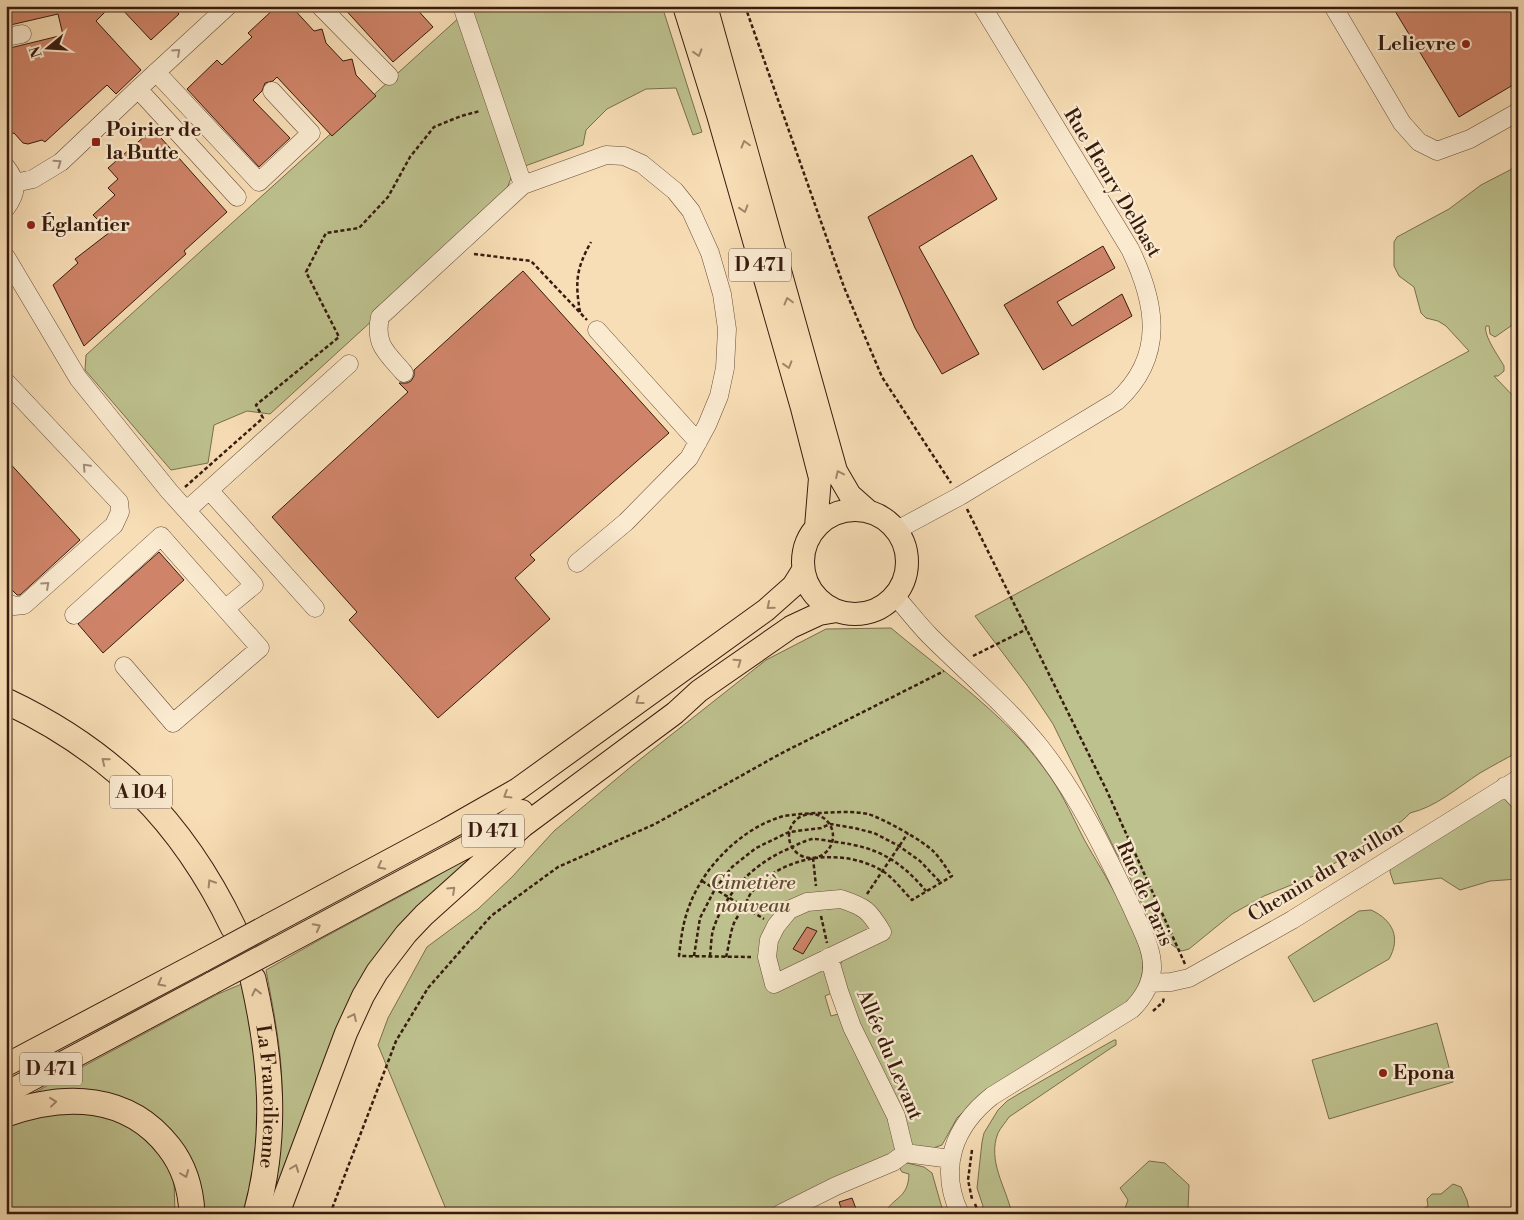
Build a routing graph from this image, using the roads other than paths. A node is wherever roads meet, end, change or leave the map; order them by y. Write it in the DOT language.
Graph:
graph roads {
  1 [pos="228,6"];
  2 [pos="320,6"];
  3 [pos="462,6"];
  4 [pos="684,6"];
  5 [pos="706,6"];
  6 [pos="982,6"];
  7 [pos="1333,6"];
  8 [pos="156,72"];
  9 [pos="389,76"];
  10 [pos="138,89"];
  11 [pos="272,91"];
  12 [pos="1518,112"];
  13 [pos="6,167"];
  14 [pos="15,183"];
  15 [pos="523,185"];
  16 [pos="237,197"];
  17 [pos="6,208"];
  18 [pos="6,257"];
  19 [pos="597,330"];
  20 [pos="349,364"];
  21 [pos="404,373"];
  22 [pos="6,382"];
  23 [pos="698,442"];
  24 [pos="209,490"];
  25 [pos="187,510"];
  26 [pos="868,511"];
  27 [pos="816,527"];
  28 [pos="897,530"];
  29 [pos="577,563"];
  30 [pos="803,570"];
  31 [pos="895,596"];
  32 [pos="6,602"];
  33 [pos="226,608"];
  34 [pos="315,608"];
  35 [pos="838,611"];
  36 [pos="74,615"];
  37 [pos="124,666"];
  38 [pos="699,691"];
  39 [pos="6,701"];
  40 [pos="1511,783"];
  41 [pos="1518,800"];
  42 [pos="233,927"];
  43 [pos="830,957"];
  44 [pos="253,979"];
  45 [pos="1150,983"];
  46 [pos="6,1065"];
  47 [pos="6,1093"];
  48 [pos="6,1114"];
  49 [pos="905,1152"];
  50 [pos="951,1159"];
  51 [pos="192,1214"];
  52 [pos="256,1214"];
  53 [pos="278,1214"];
  54 [pos="780,1214"];
  55 [pos="960,1214"];
  8 -- 1 [label="street, one-way"];
  2 -- 9 [label="street"];
  3 -- 15 [label="street"];
  4 -- 27 [label="main road, D 471, one-way"];
  26 -- 5 [label="main road, D 471, one-way"];
  6 -- 28 [label="street, Rue Henry Delbast"];
  7 -- 12 [label="street"];
  8 -- 10 [label="street"];
  8 -- 11 [label="street"];
  14 -- 10 [label="street, one-way"];
  10 -- 16 [label="street"];
  13 -- 14 [label="street"];
  14 -- 17 [label="street"];
  15 -- 21 [label="street"];
  15 -- 23 [label="street"];
  18 -- 25 [label="street"];
  19 -- 23 [label="street"];
  20 -- 24 [label="street"];
  32 -- 22 [label="street, one-way"];
  23 -- 29 [label="street"];
  24 -- 25 [label="street"];
  24 -- 34 [label="street"];
  25 -- 33 [label="street"];
  26 -- 27 [label="main road"];
  26 -- 28 [label="main road"];
  27 -- 30 [label="main road"];
  28 -- 31 [label="main road"];
  30 -- 35 [label="main road"];
  30 -- 46 [label="main road, D 471, one-way, bridge"];
  31 -- 35 [label="main road"];
  31 -- 45 [label="street, Rue de Paris"];
  33 -- 36 [label="street"];
  33 -- 37 [label="street"];
  38 -- 35 [label="main road, D 471, one-way"];
  47 -- 38 [label="main road, D 471, one-way, bridge"];
  53 -- 38 [label="main road, one-way"];
  42 -- 39 [label="highway, A 104, one-way"];
  40 -- 41 [label="street"];
  40 -- 45 [label="street, Chemin du Pavillon"];
  43 -- 43 [label="street"];
  43 -- 49 [label="street, Allée du Levant"];
  52 -- 44 [label="highway, La Francilienne, one-way"];
  45 -- 50 [label="street"];
  48 -- 51 [label="highway, one-way"];
  49 -- 50 [label="street, Allée du Levant"];
  49 -- 54 [label="street"];
  50 -- 55 [label="street"];
}
